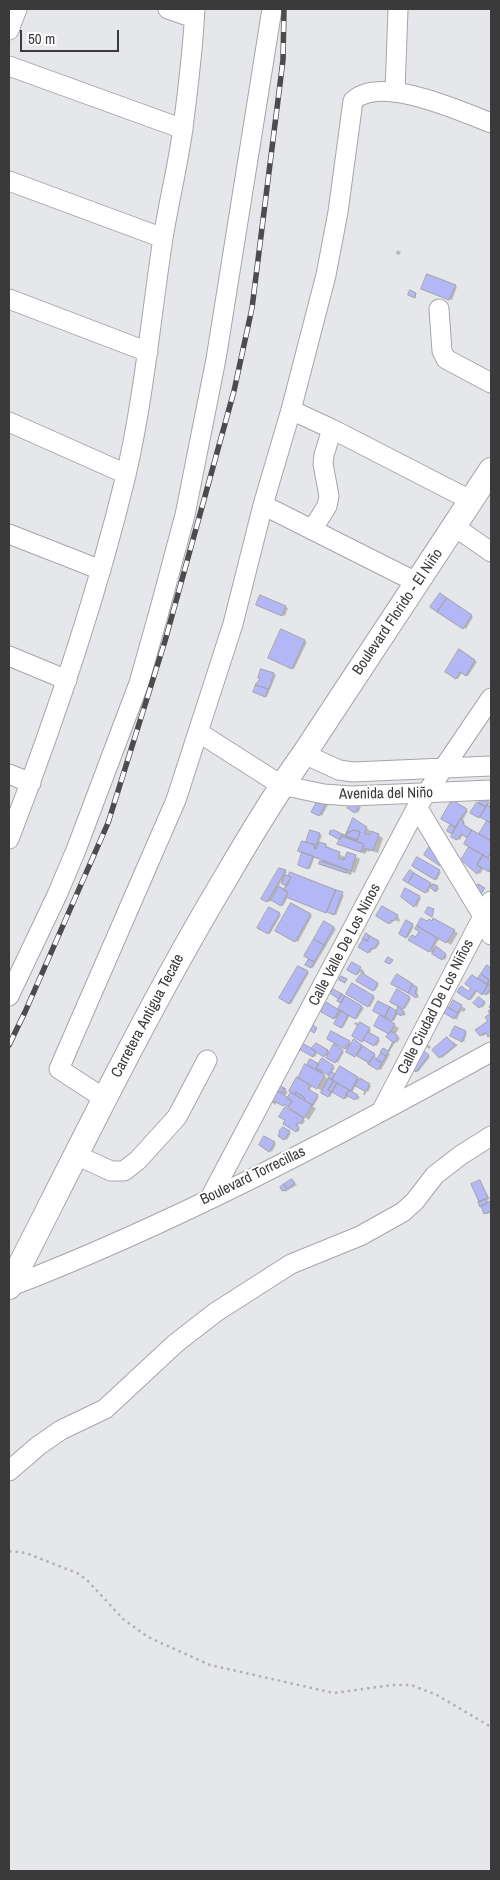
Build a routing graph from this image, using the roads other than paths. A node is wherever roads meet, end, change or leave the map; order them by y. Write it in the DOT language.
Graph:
graph roads {
  1 [pos="16,9"];
  2 [pos="168,9"];
  3 [pos="272,9"];
  4 [pos="398,9"];
  5 [pos="194,14"];
  6 [pos="9,30"];
  7 [pos="9,66"];
  8 [pos="395,92"];
  9 [pos="491,123"];
  10 [pos="183,129"];
  11 [pos="9,182"];
  12 [pos="164,238"];
  13 [pos="9,299"];
  14 [pos="439,310"];
  15 [pos="148,352"];
  16 [pos="491,383"];
  17 [pos="290,410"];
  18 [pos="9,422"];
  19 [pos="332,429"];
  20 [pos="491,470"];
  21 [pos="126,474"];
  22 [pos="472,501"];
  23 [pos="263,505"];
  24 [pos="455,527"];
  25 [pos="312,530"];
  26 [pos="9,534"];
  27 [pos="491,552"];
  28 [pos="101,570"];
  29 [pos="418,583"];
  30 [pos="9,656"];
  31 [pos="67,680"];
  32 [pos="491,698"];
  33 [pos="198,732"];
  34 [pos="304,754"];
  35 [pos="491,766"];
  36 [pos="444,768"];
  37 [pos="9,774"];
  38 [pos="31,783"];
  39 [pos="281,785"];
  40 [pos="491,790"];
  41 [pos="422,800"];
  42 [pos="9,839"];
  43 [pos="487,909"];
  44 [pos="491,935"];
  45 [pos="9,996"];
  46 [pos="491,1052"];
  47 [pos="207,1060"];
  48 [pos="105,1099"];
  49 [pos="382,1112"];
  50 [pos="491,1136"];
  51 [pos="76,1155"];
  52 [pos="210,1198"];
  53 [pos="9,1287"];
  54 [pos="9,1471"];
  1 -- 6 [label="street"];
  2 -- 5 [label="street"];
  3 -- 45 [label="street"];
  4 -- 8 [label="street"];
  5 -- 10 [label="street"];
  7 -- 10 [label="street"];
  8 -- 9 [label="street"];
  8 -- 17 [label="street"];
  10 -- 12 [label="street"];
  11 -- 12 [label="street"];
  12 -- 15 [label="street"];
  13 -- 15 [label="street"];
  14 -- 16 [label="street"];
  15 -- 21 [label="street"];
  17 -- 19 [label="street"];
  17 -- 23 [label="street"];
  18 -- 21 [label="street"];
  19 -- 22 [label="street"];
  19 -- 25 [label="street"];
  20 -- 22 [label="main road, Boulevard Florido - El Niño"];
  21 -- 28 [label="street"];
  22 -- 24 [label="main road, Boulevard Florido - El Niño"];
  23 -- 25 [label="street"];
  23 -- 33 [label="street"];
  24 -- 27 [label="street"];
  24 -- 29 [label="main road, Boulevard Florido - El Niño"];
  25 -- 29 [label="street"];
  26 -- 28 [label="street"];
  28 -- 31 [label="street"];
  29 -- 34 [label="main road, Boulevard Florido - El Niño"];
  30 -- 31 [label="street"];
  31 -- 38 [label="street"];
  32 -- 36 [label="street, Calle Valle De Los Ninos"];
  33 -- 39 [label="street"];
  33 -- 48 [label="street"];
  34 -- 36 [label="street, Avenida del Niño"];
  34 -- 39 [label="main road, Carretera Antigua Tecate"];
  35 -- 36 [label="street, Avenida del Niño"];
  36 -- 41 [label="street, Calle Valle De Los Ninos"];
  37 -- 38 [label="street"];
  38 -- 42 [label="street"];
  39 -- 41 [label="street, Avenida del Niño"];
  39 -- 48 [label="main road, Carretera Antigua Tecate"];
  40 -- 41 [label="street, Avenida del Niño"];
  41 -- 43 [label="street"];
  41 -- 52 [label="street, Calle Valle De Los Ninos"];
  43 -- 44 [label="street"];
  43 -- 49 [label="street, Calle Ciudad De Los Niños"];
  46 -- 49 [label="street, Boulevard Torrecillas"];
  47 -- 51 [label="street"];
  48 -- 51 [label="main road, Carretera Antigua Tecate"];
  49 -- 52 [label="street, Boulevard Torrecillas"];
  50 -- 54 [label="street"];
  51 -- 53 [label="main road, Carretera Antigua Tecate"];
  52 -- 53 [label="street, Boulevard Torrecillas"];
}
